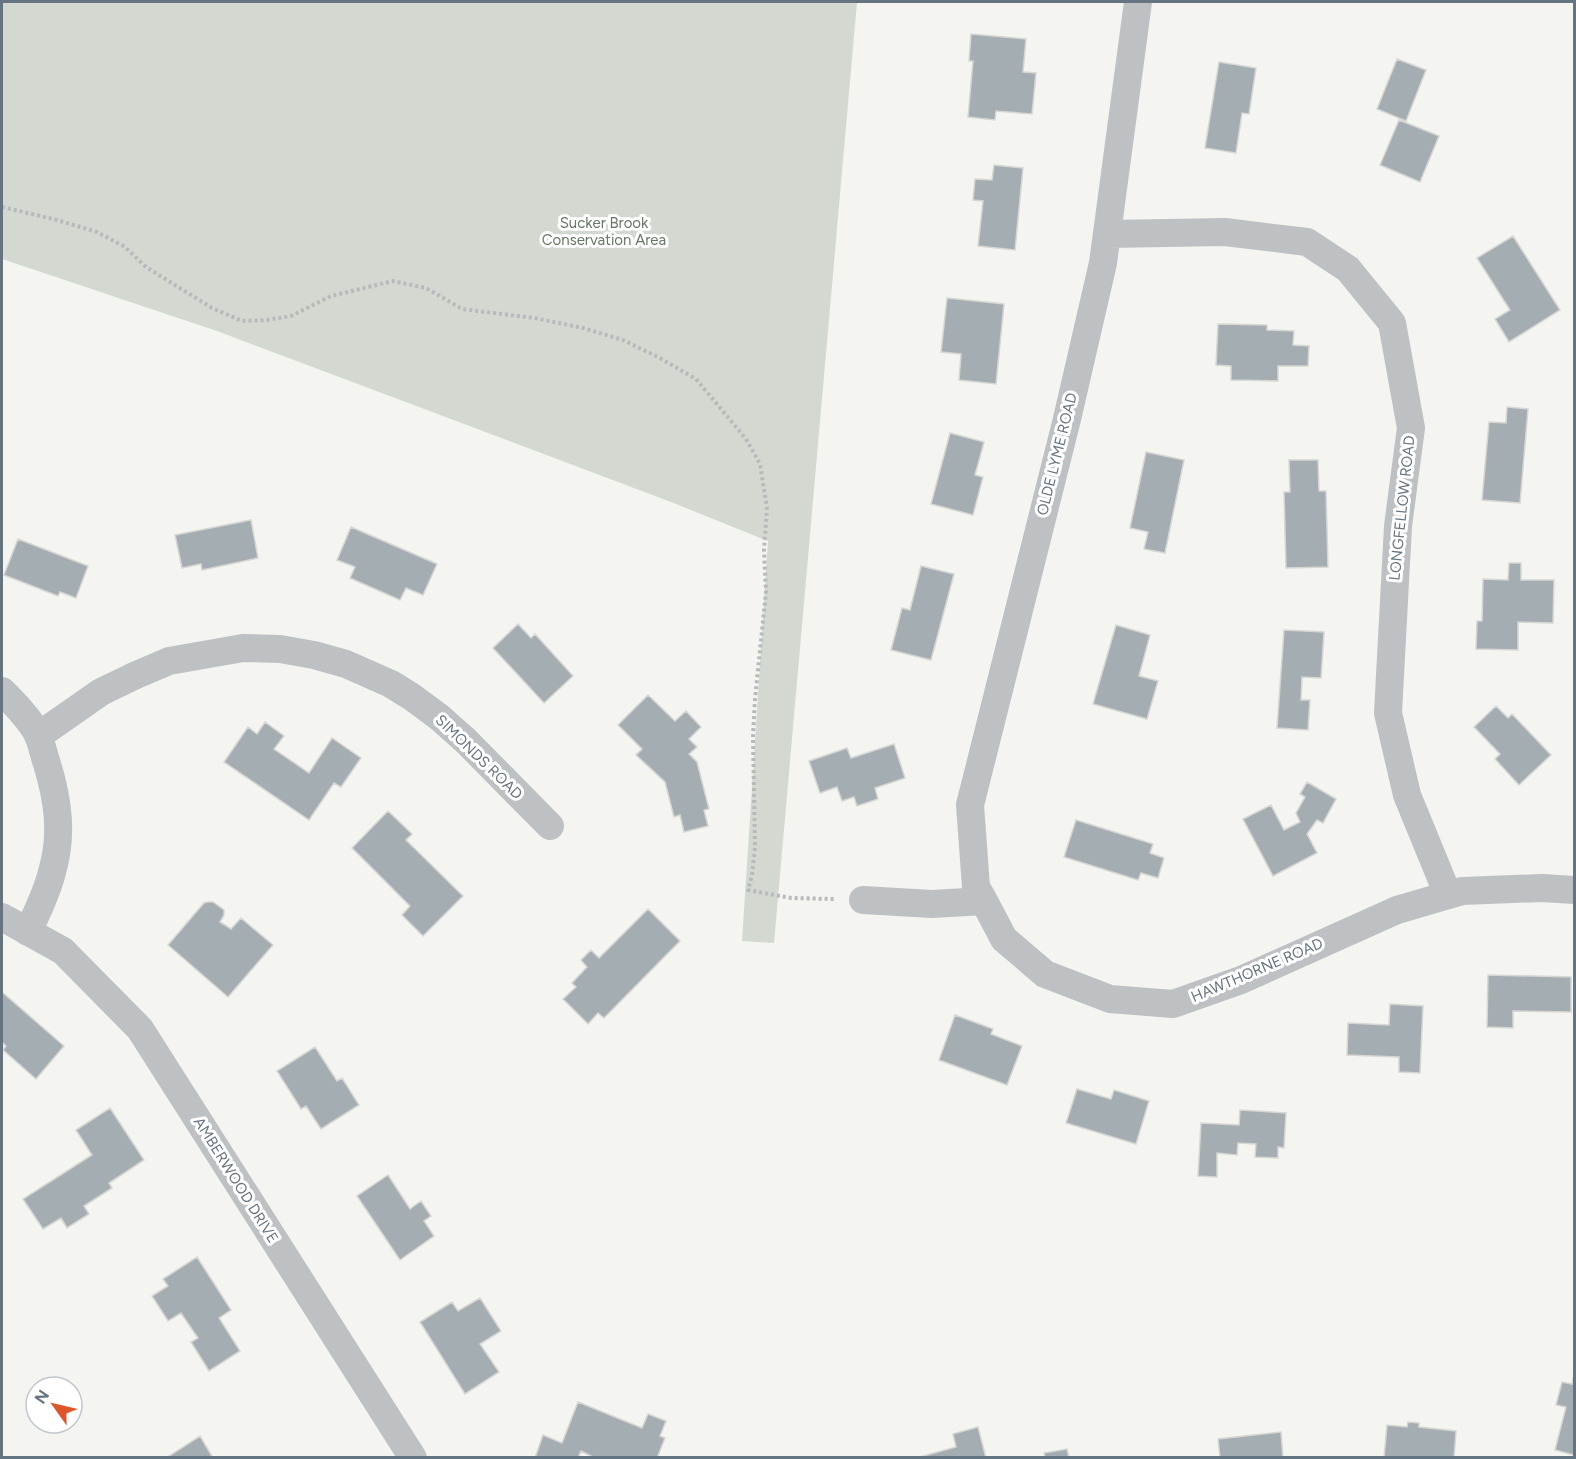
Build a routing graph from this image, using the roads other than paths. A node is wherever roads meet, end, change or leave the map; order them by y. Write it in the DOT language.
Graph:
graph roads {
  1 [pos="1137,2"];
  2 [pos="1107,234"];
  3 [pos="2,691"];
  4 [pos="38,736"];
  5 [pos="550,826"];
  6 [pos="1575,890"];
  7 [pos="1448,895"];
  8 [pos="863,900"];
  9 [pos="984,901"];
  10 [pos="2,917"];
  11 [pos="28,932"];
  12 [pos="413,1458"];
  1 -- 2 [label="street, OLDE LYME ROAD"];
  2 -- 7 [label="street, LONGFELLOW ROAD"];
  2 -- 9 [label="street, OLDE LYME ROAD"];
  3 -- 4 [label="street"];
  4 -- 5 [label="street, SIMONDS ROAD"];
  4 -- 11 [label="street"];
  6 -- 7 [label="street, HAWTHORNE ROAD"];
  7 -- 9 [label="street, HAWTHORNE ROAD"];
  8 -- 9 [label="street"];
  10 -- 11 [label="street, AMBERWOOD DRIVE"];
  11 -- 12 [label="street, AMBERWOOD DRIVE"];
}
